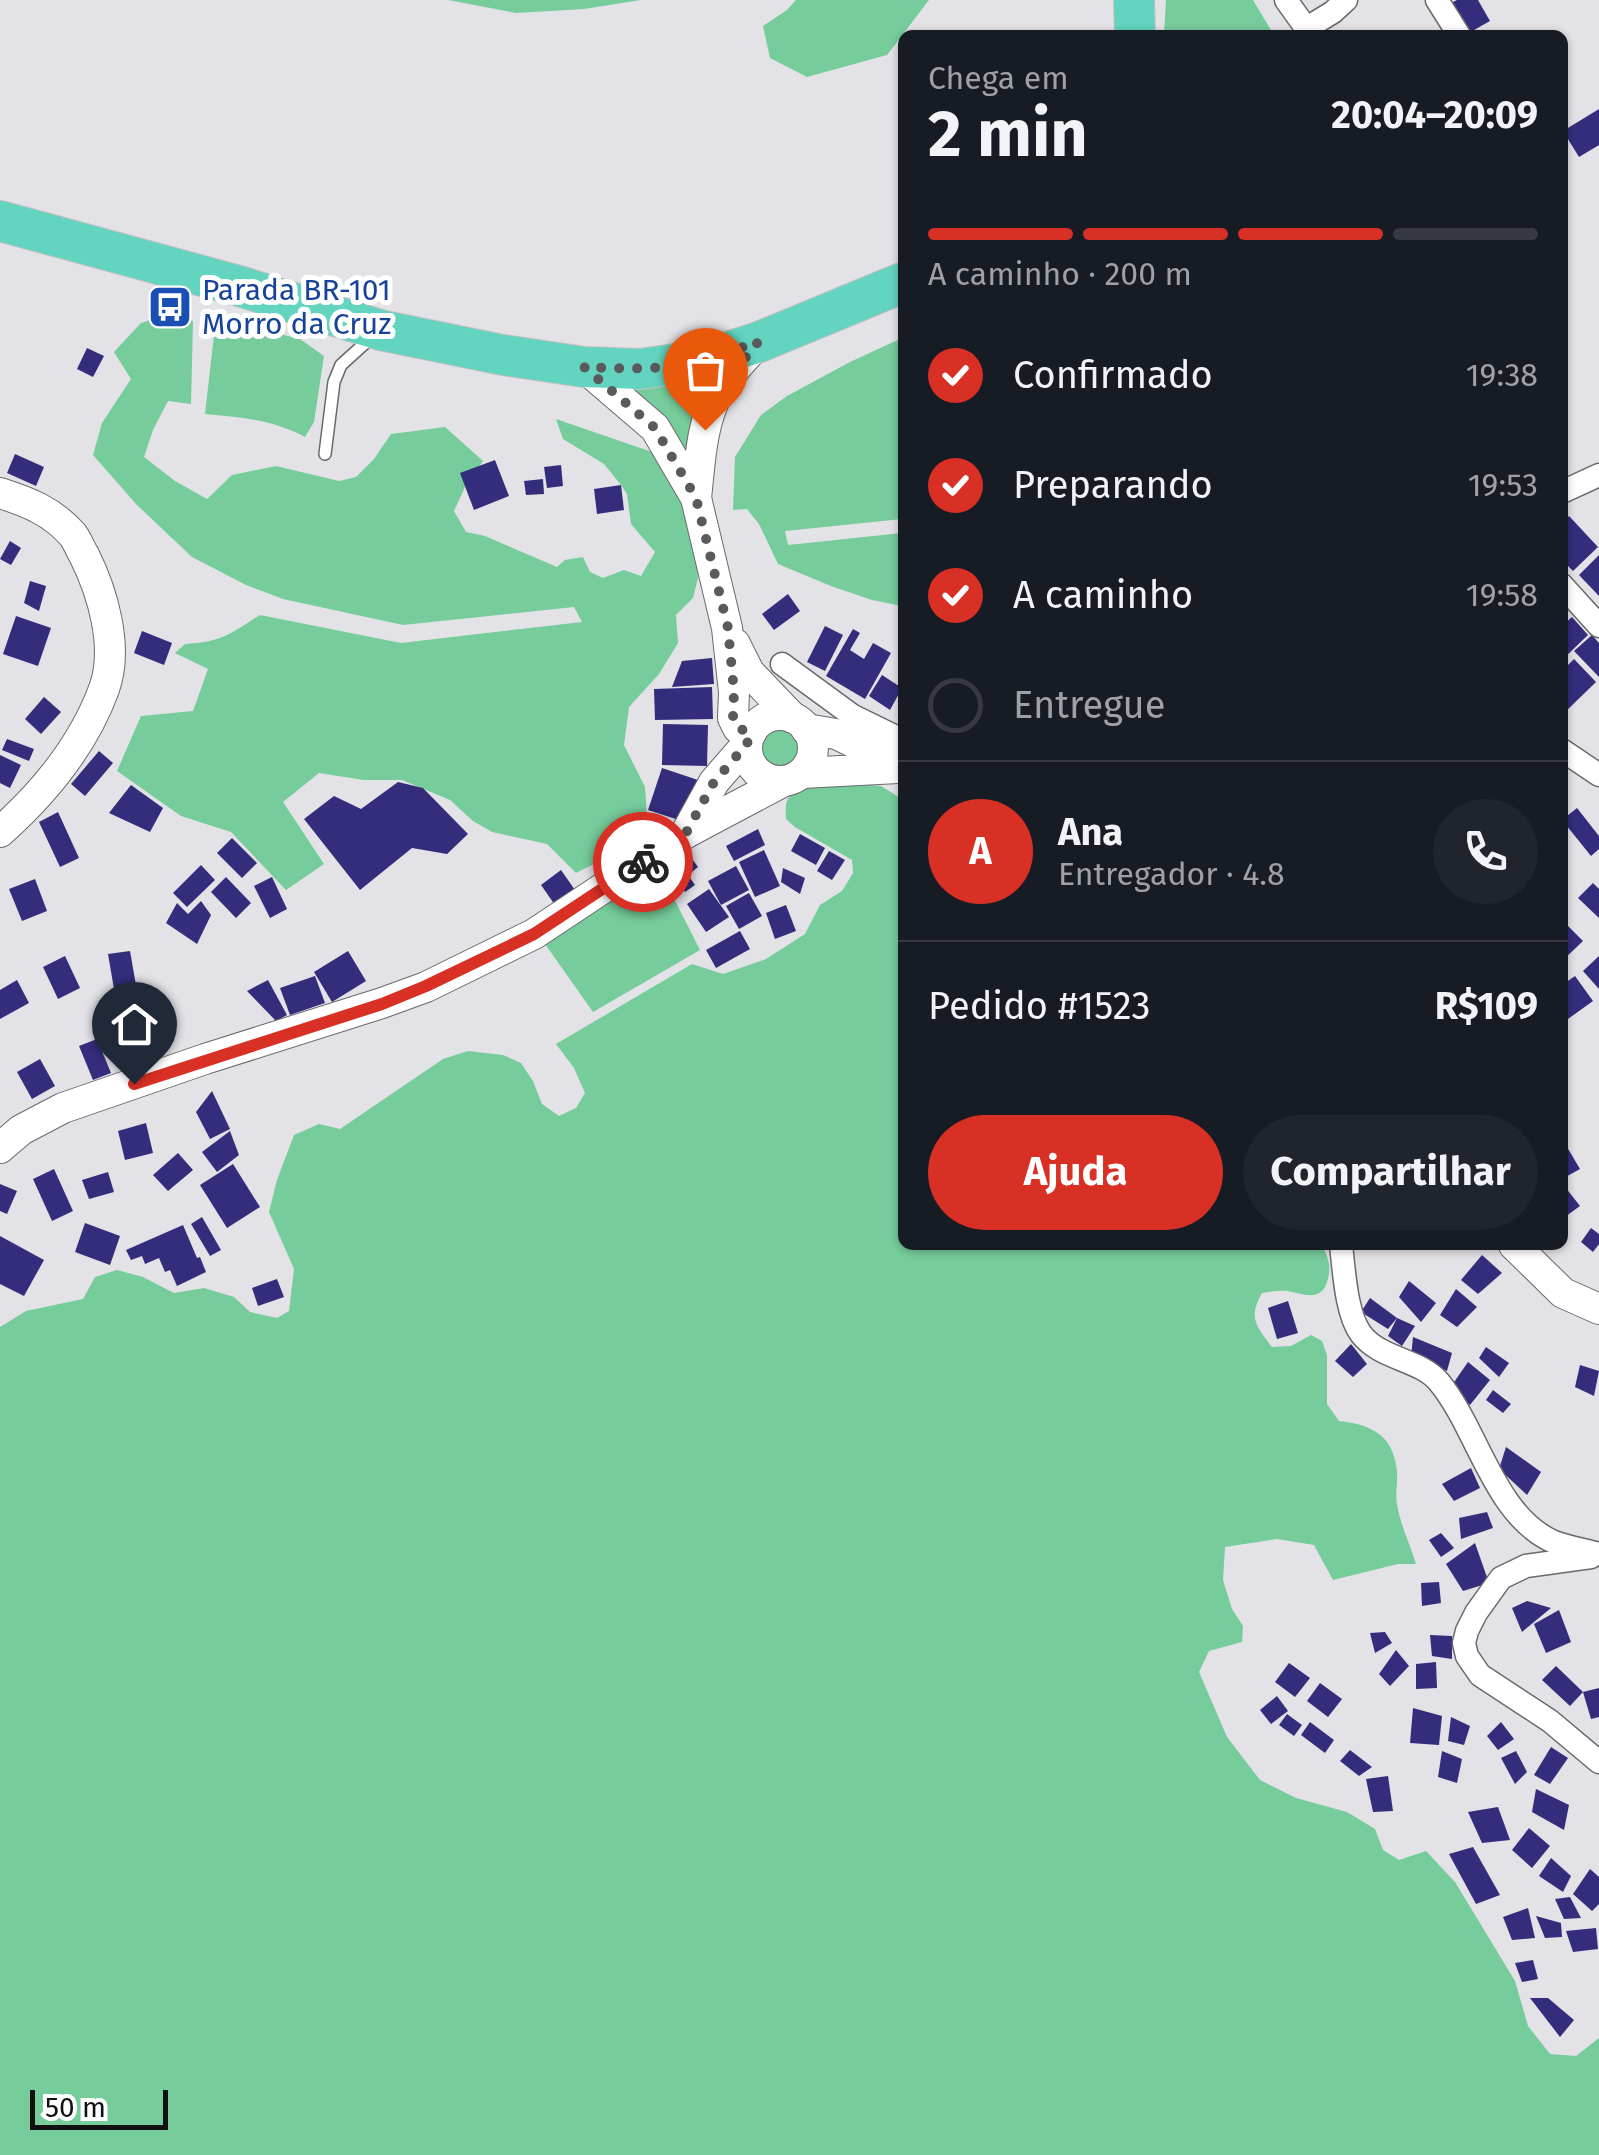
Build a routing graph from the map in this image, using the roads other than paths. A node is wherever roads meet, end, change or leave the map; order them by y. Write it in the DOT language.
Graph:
graph roads {
  1 [pos="1134,0"];
  2 [pos="1286,0"];
  3 [pos="1346,0"];
  4 [pos="1437,0"];
  5 [pos="1135,30"];
  6 [pos="1308,30"];
  7 [pos="1311,30"];
  8 [pos="1456,30"];
  9 [pos="0,220"];
  10 [pos="898,285"];
  11 [pos="380,330"];
  12 [pos="758,342"];
  13 [pos="584,367"];
  14 [pos="324,454"];
  15 [pos="1599,475"];
  16 [pos="1568,489"];
  17 [pos="0,493"];
  18 [pos="696,498"];
  19 [pos="1568,592"];
  20 [pos="1599,626"];
  21 [pos="728,628"];
  22 [pos="782,664"];
  23 [pos="822,724"];
  24 [pos="749,738"];
  25 [pos="898,739"];
  26 [pos="1568,754"];
  27 [pos="898,765"];
  28 [pos="898,767"];
  29 [pos="1599,775"];
  30 [pos="793,777"];
  31 [pos="0,832"];
  32 [pos="686,833"];
  33 [pos="0,1148"];
  34 [pos="1342,1250"];
  35 [pos="1519,1250"];
  36 [pos="1599,1309"];
  37 [pos="1599,1555"];
  38 [pos="1599,1762"];
  1 -- 5 [label="highway"];
  2 -- 6 [label="street"];
  3 -- 7 [label="street"];
  4 -- 8 [label="street"];
  9 -- 11 [label="highway"];
  10 -- 12 [label="highway"];
  11 -- 13 [label="highway"];
  11 -- 14 [label="lane"];
  12 -- 13 [label="highway"];
  12 -- 18 [label="main road"];
  13 -- 18 [label="main road"];
  15 -- 16 [label="street"];
  17 -- 31 [label="main road"];
  18 -- 21 [label="main road"];
  19 -- 20 [label="street"];
  21 -- 23 [label="main road"];
  21 -- 24 [label="main road"];
  22 -- 23 [label="street"];
  23 -- 24 [label="main road"];
  23 -- 25 [label="street"];
  23 -- 27 [label="main road"];
  23 -- 30 [label="main road"];
  24 -- 30 [label="main road"];
  24 -- 32 [label="main road"];
  26 -- 29 [label="street"];
  28 -- 30 [label="main road"];
  30 -- 32 [label="main road"];
  32 -- 33 [label="main road"];
  34 -- 37 [label="street"];
  35 -- 36 [label="main road"];
  37 -- 38 [label="street"];
}
